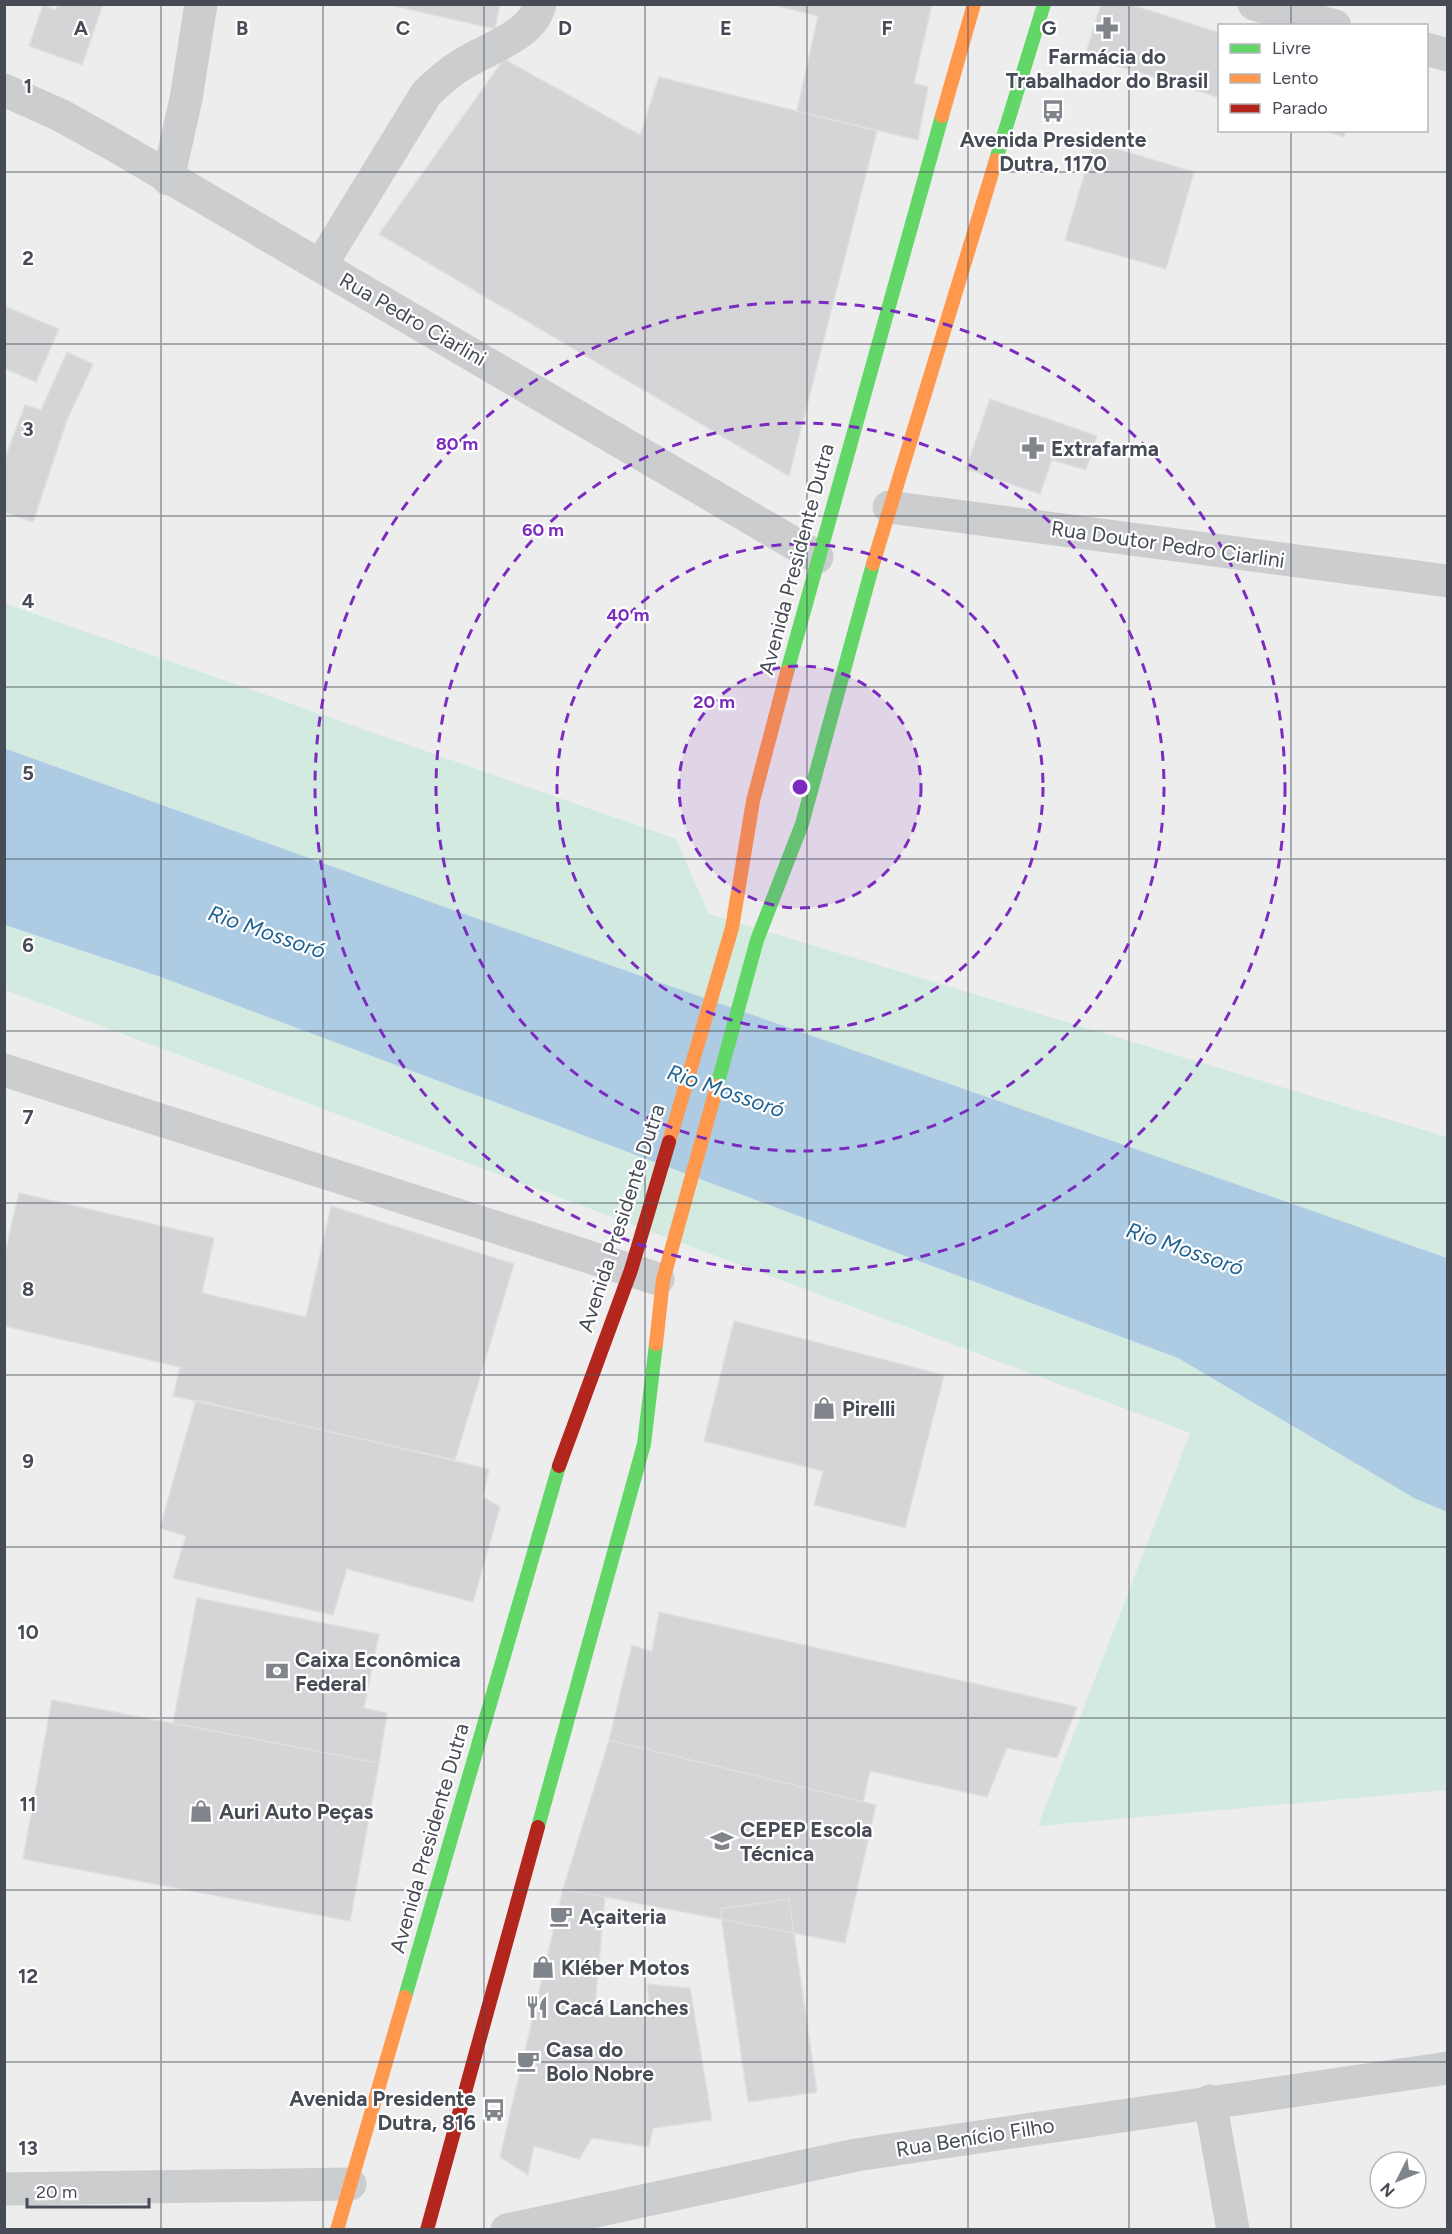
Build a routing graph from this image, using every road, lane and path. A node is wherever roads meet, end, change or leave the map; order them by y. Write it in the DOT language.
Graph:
graph roads {
  1 [pos="201,4"];
  2 [pos="540,4"];
  3 [pos="974,4"];
  4 [pos="1044,4"];
  5 [pos="1254,4"];
  6 [pos="1328,24"];
  7 [pos="1428,50"];
  8 [pos="1448,55"];
  9 [pos="4,90"];
  10 [pos="168,179"];
  11 [pos="321,265"];
  12 [pos="889,507"];
  13 [pos="817,557"];
  14 [pos="1448,581"];
  15 [pos="6,1076"];
  16 [pos="667,1265"];
  17 [pos="631,1270"];
  18 [pos="1448,2068"];
  19 [pos="1210,2101"];
  20 [pos="350,2184"];
  21 [pos="4,2188"];
  22 [pos="337,2229"];
  23 [pos="427,2229"];
  24 [pos="507,2229"];
  25 [pos="1233,2229"];
  1 -- 10 [label="street"];
  2 -- 11 [label="street"];
  3 -- 13 [label="main road, Avenida Presidente Dutra"];
  4 -- 12 [label="main road"];
  5 -- 6 [label="street"];
  7 -- 8 [label="street"];
  9 -- 10 [label="street, Rua Pedro Ciarlini"];
  10 -- 11 [label="street, Rua Pedro Ciarlini"];
  11 -- 13 [label="street, Rua Pedro Ciarlini"];
  12 -- 14 [label="street, Rua Doutor Pedro Ciarlini"];
  12 -- 16 [label="main road"];
  13 -- 17 [label="main road, Avenida Presidente Dutra"];
  15 -- 17 [label="street"];
  16 -- 17 [label="street"];
  16 -- 23 [label="main road"];
  17 -- 20 [label="main road, Avenida Presidente Dutra"];
  18 -- 19 [label="street, Rua Benício Filho"];
  19 -- 24 [label="street, Rua Benício Filho"];
  19 -- 25 [label="street"];
  20 -- 21 [label="street"];
  20 -- 22 [label="main road, Avenida Presidente Dutra"];
}
